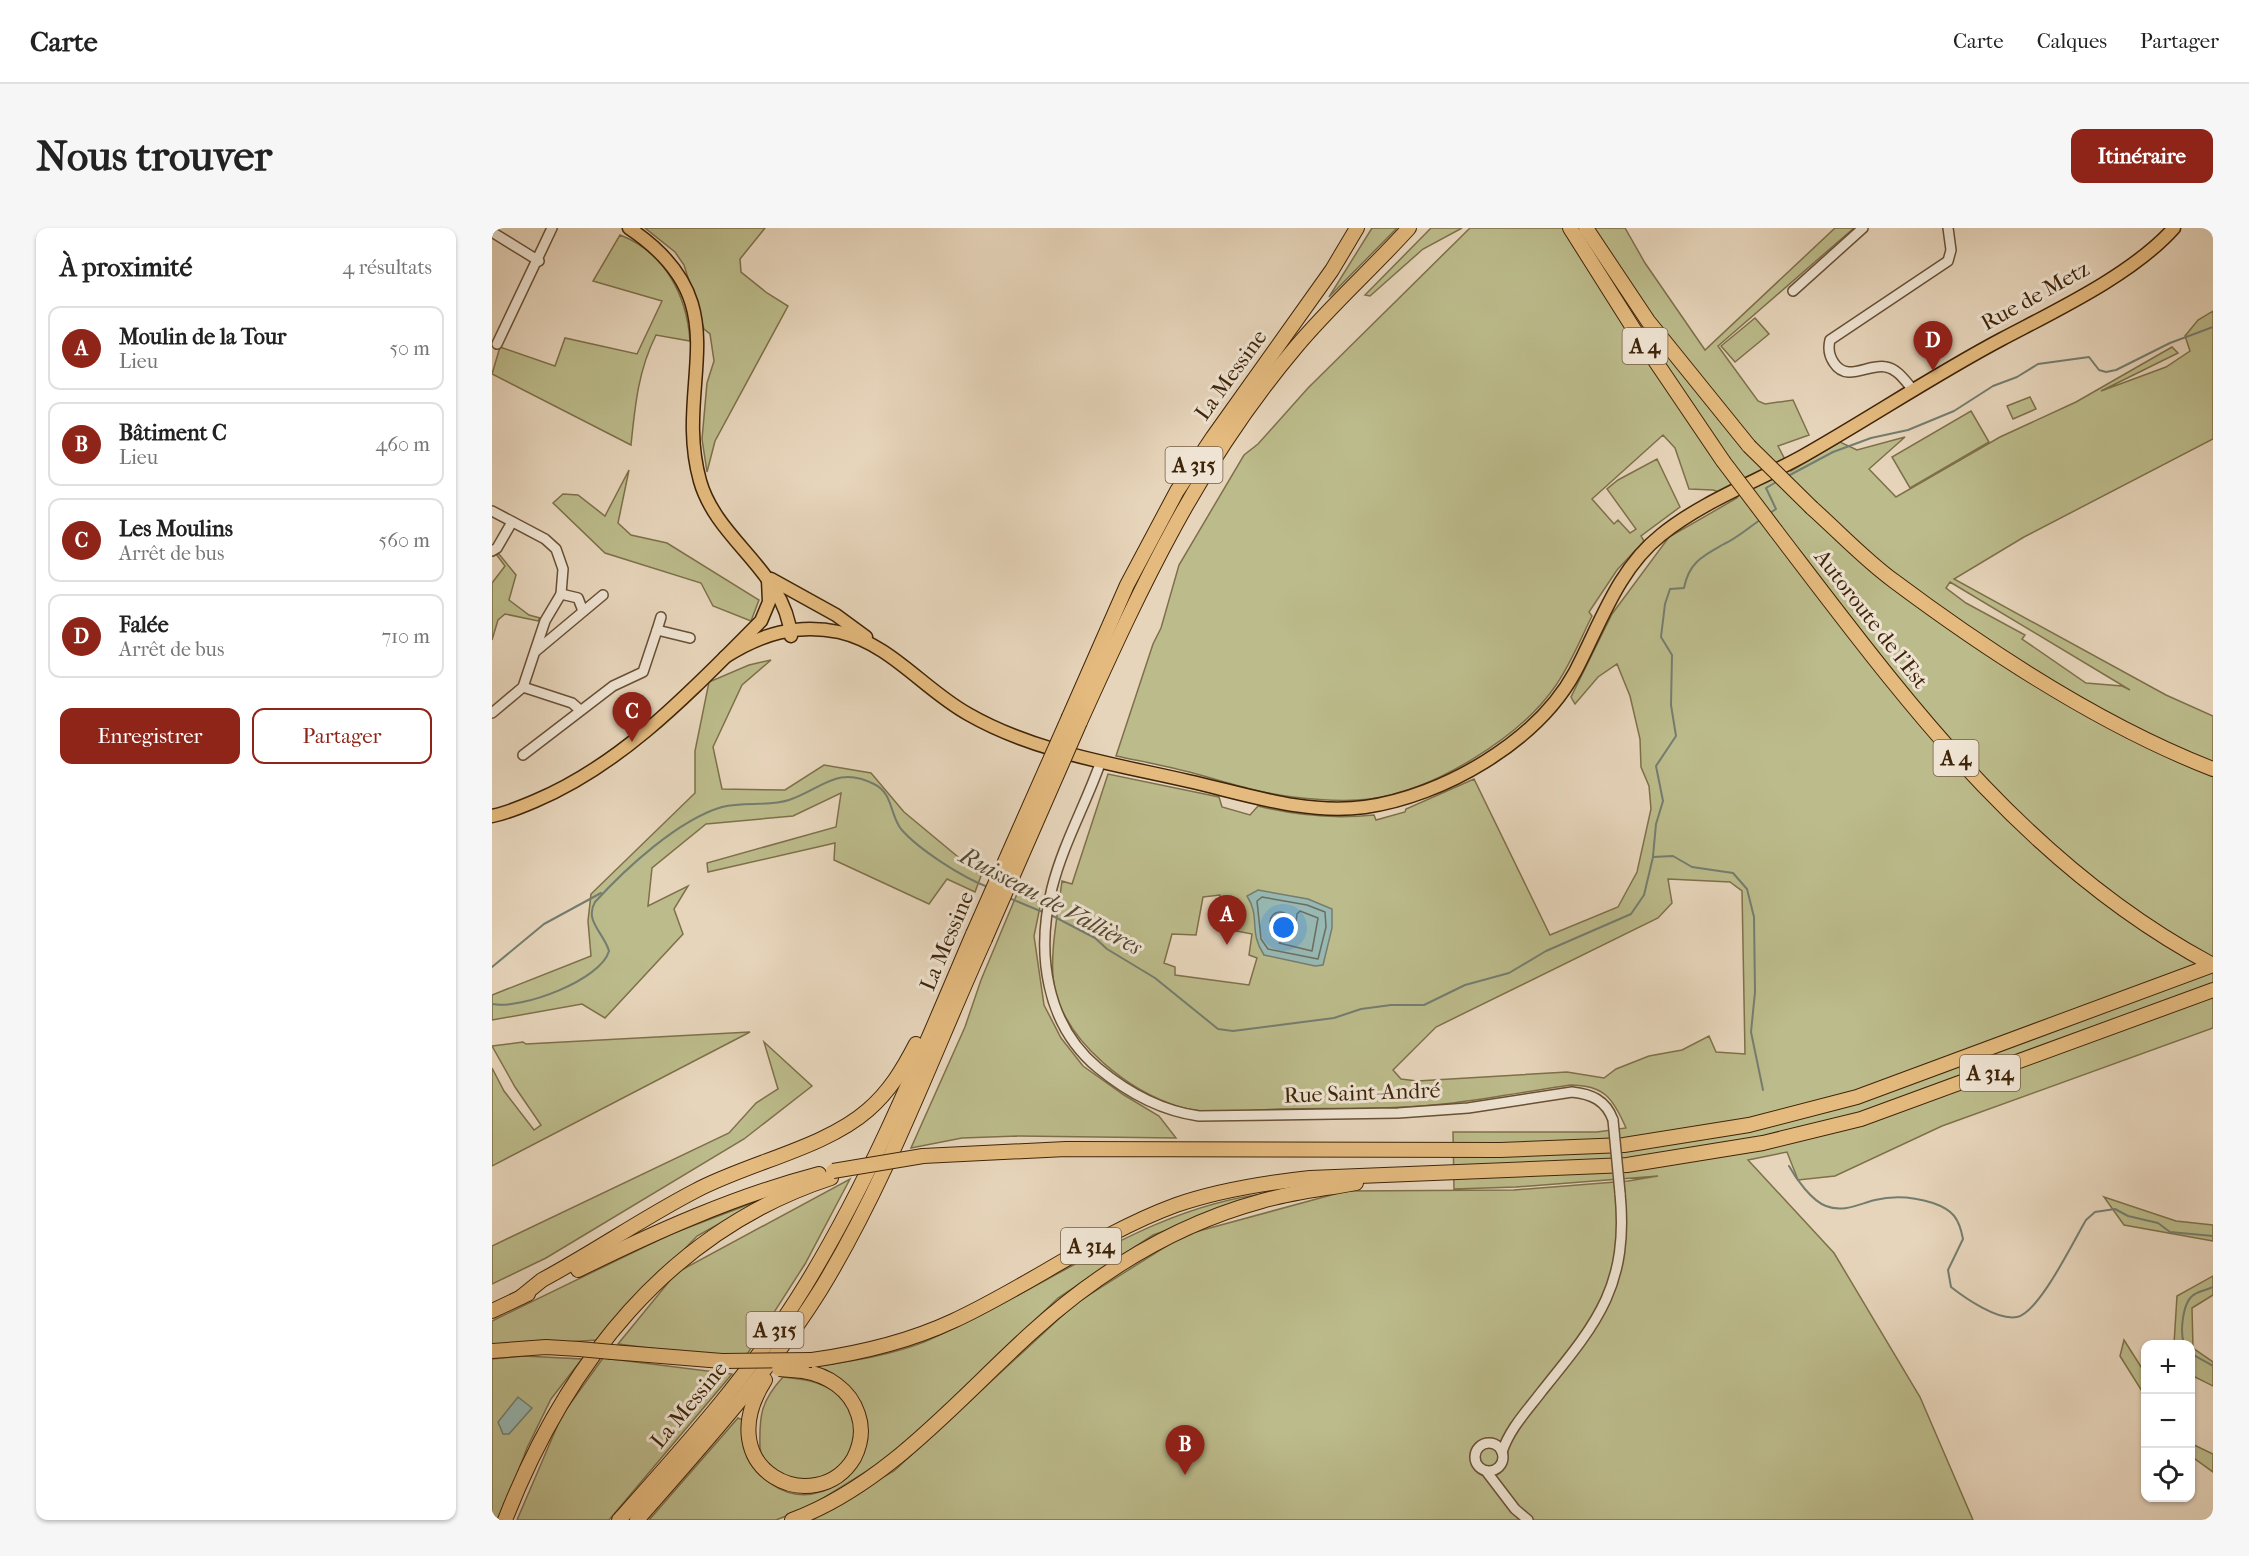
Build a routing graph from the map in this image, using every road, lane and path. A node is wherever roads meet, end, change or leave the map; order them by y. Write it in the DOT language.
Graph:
graph roads {
  1 [pos="552,228"];
  2 [pos="629,228"];
  3 [pos="1409,228"];
  4 [pos="1570,228"];
  5 [pos="1586,228"];
  6 [pos="1863,228"];
  7 [pos="1948,228"];
  8 [pos="2174,228"];
  9 [pos="1356,231"];
  10 [pos="492,232"];
  11 [pos="539,261"];
  12 [pos="1793,291"];
  13 [pos="497,344"];
  14 [pos="1914,391"];
  15 [pos="492,510"];
  16 [pos="512,522"];
  17 [pos="492,551"];
  18 [pos="768,577"];
  19 [pos="561,594"];
  20 [pos="613,598"];
  21 [pos="583,610"];
  22 [pos="661,617"];
  23 [pos="657,630"];
  24 [pos="791,633"];
  25 [pos="690,638"];
  26 [pos="882,649"];
  27 [pos="534,653"];
  28 [pos="723,660"];
  29 [pos="920,680"];
  30 [pos="523,687"];
  31 [pos="580,710"];
  32 [pos="492,713"];
  33 [pos="1074,719"];
  34 [pos="523,755"];
  35 [pos="1101,761"];
  36 [pos="2213,769"];
  37 [pos="492,816"];
  38 [pos="979,937"];
  39 [pos="2213,965"];
  40 [pos="952,984"];
  41 [pos="2213,990"];
  42 [pos="832,1174"];
  43 [pos="1381,1174"];
  44 [pos="819,1291"];
  45 [pos="521,1297"];
  46 [pos="492,1311"];
  47 [pos="492,1351"];
  48 [pos="720,1363"];
  49 [pos="1511,1431"];
  50 [pos="1489,1442"];
  51 [pos="1502,1452"];
  52 [pos="1499,1466"];
  53 [pos="1486,1471"];
  54 [pos="1503,1494"];
  55 [pos="505,1520"];
  56 [pos="619,1520"];
  57 [pos="637,1520"];
  58 [pos="792,1520"];
  59 [pos="1528,1520"];
  1 -- 11 [label="street"];
  2 -- 18 [label="main road"];
  3 -- 33 [label="highway, La Messine / A 315"];
  4 -- 39 [label="highway, Autoroute de l’Est / A 4, bridge"];
  5 -- 36 [label="highway, Autoroute de l’Est / A 4, bridge"];
  6 -- 12 [label="street"];
  7 -- 14 [label="street"];
  8 -- 14 [label="main road, Rue de Metz"];
  9 -- 33 [label="highway, La Messine / A 315"];
  10 -- 11 [label="street"];
  11 -- 13 [label="street"];
  14 -- 35 [label="main road, Rue de Metz"];
  15 -- 16 [label="street"];
  16 -- 17 [label="street"];
  16 -- 19 [label="street"];
  18 -- 24 [label="main road"];
  18 -- 26 [label="main road"];
  18 -- 28 [label="main road"];
  19 -- 21 [label="street"];
  19 -- 27 [label="street"];
  20 -- 21 [label="street"];
  21 -- 27 [label="street"];
  22 -- 23 [label="street"];
  23 -- 25 [label="street"];
  23 -- 31 [label="street"];
  24 -- 26 [label="main road"];
  24 -- 28 [label="main road"];
  24 -- 29 [label="main road"];
  26 -- 29 [label="main road"];
  27 -- 30 [label="street"];
  28 -- 37 [label="main road"];
  29 -- 35 [label="main road, Rue de Metz"];
  30 -- 31 [label="street"];
  30 -- 32 [label="street"];
  31 -- 34 [label="street"];
  33 -- 38 [label="highway, La Messine / A 315, bridge"];
  35 -- 49 [label="street, Rue Saint-André, bridge"];
  38 -- 40 [label="highway, La Messine / A 315"];
  38 -- 44 [label="highway, La Messine / A 315"];
  39 -- 42 [label="highway, A 314, bridge"];
  40 -- 45 [label="highway"];
  40 -- 56 [label="highway, La Messine / A 315"];
  41 -- 43 [label="highway, A 314"];
  42 -- 45 [label="highway, A 314"];
  42 -- 55 [label="highway"];
  43 -- 48 [label="highway, A 314, bridge"];
  43 -- 58 [label="highway"];
  44 -- 48 [label="highway, bridge"];
  44 -- 57 [label="highway, La Messine / A 315"];
  45 -- 46 [label="highway, A 314"];
  47 -- 48 [label="highway, A 314, bridge"];
  49 -- 50 [label="street, Rue Saint-André"];
  49 -- 51 [label="street, Rue Saint-André"];
  50 -- 51 [label="street"];
  50 -- 53 [label="street"];
  51 -- 52 [label="street"];
  52 -- 53 [label="street"];
  52 -- 54 [label="street"];
  53 -- 54 [label="street"];
  54 -- 59 [label="street"];
}
